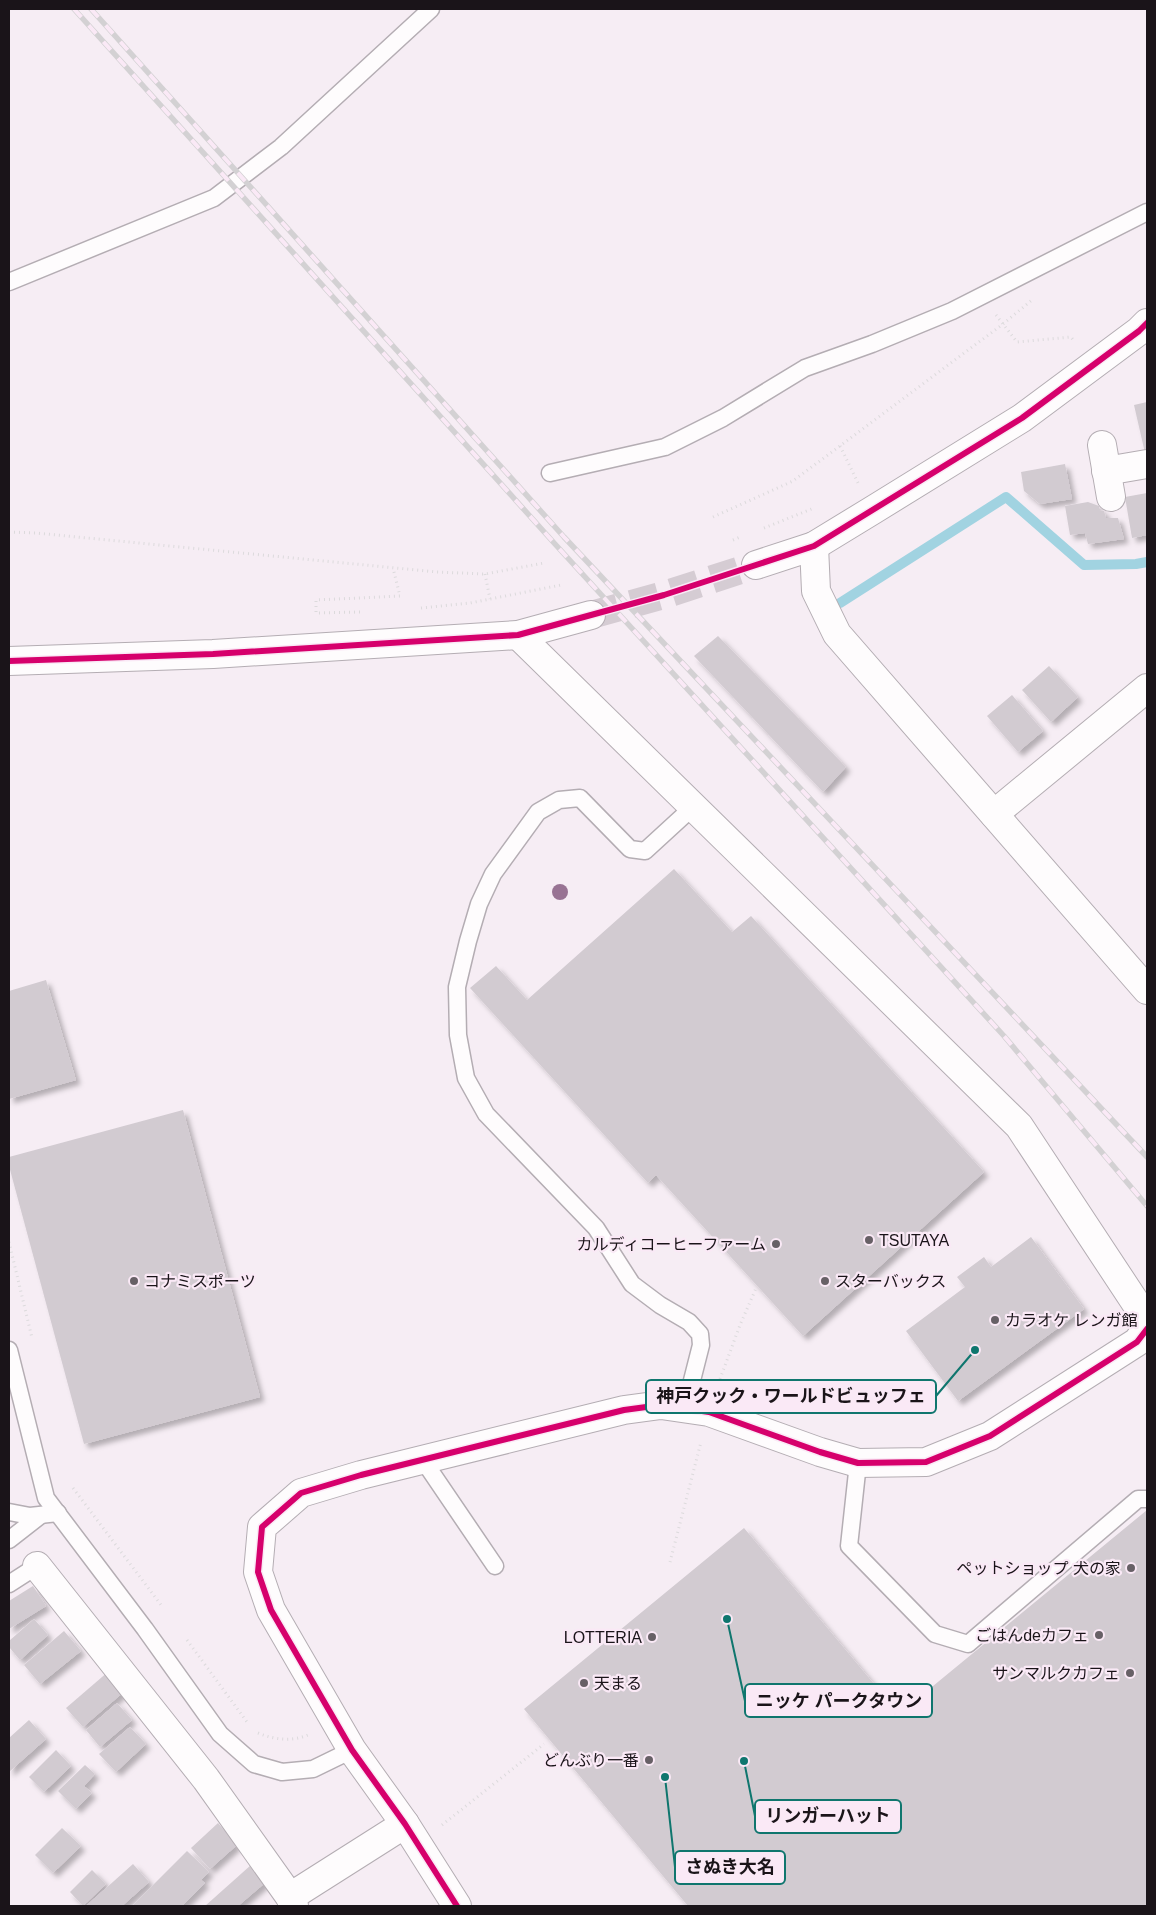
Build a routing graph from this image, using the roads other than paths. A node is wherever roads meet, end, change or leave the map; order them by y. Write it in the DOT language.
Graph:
graph roads {
  1 [pos="431,9"];
  2 [pos="1147,212"];
  3 [pos="9,282"];
  4 [pos="1145,332"];
  5 [pos="1147,464"];
  6 [pos="550,474"];
  7 [pos="1111,498"];
  8 [pos="814,546"];
  9 [pos="756,565"];
  10 [pos="591,615"];
  11 [pos="518,635"];
  12 [pos="9,660"];
  13 [pos="1147,688"];
  14 [pos="693,807"];
  15 [pos="994,814"];
  16 [pos="1147,990"];
  17 [pos="1147,1320"];
  18 [pos="1147,1329"];
  19 [pos="9,1350"];
  20 [pos="685,1408"];
  21 [pos="423,1460"];
  22 [pos="858,1463"];
  23 [pos="1147,1499"];
  24 [pos="9,1512"];
  25 [pos="58,1513"];
  26 [pos="41,1515"];
  27 [pos="9,1540"];
  28 [pos="37,1566"];
  29 [pos="495,1566"];
  30 [pos="9,1584"];
  31 [pos="352,1750"];
  32 [pos="412,1834"];
  33 [pos="292,1902"];
  34 [pos="456,1906"];
  1 -- 3 [label="lane"];
  2 -- 6 [label="lane"];
  4 -- 8 [label="street"];
  5 -- 7 [label="street"];
  8 -- 9 [label="street"];
  8 -- 15 [label="street"];
  10 -- 11 [label="street"];
  11 -- 12 [label="street"];
  11 -- 14 [label="street"];
  13 -- 15 [label="street"];
  14 -- 17 [label="street"];
  14 -- 20 [label="lane"];
  15 -- 16 [label="street"];
  18 -- 22 [label="street"];
  19 -- 25 [label="lane"];
  20 -- 21 [label="street"];
  20 -- 22 [label="street"];
  21 -- 29 [label="lane"];
  21 -- 31 [label="street"];
  22 -- 23 [label="lane"];
  24 -- 26 [label="lane"];
  25 -- 26 [label="lane"];
  25 -- 31 [label="lane"];
  26 -- 27 [label="lane"];
  28 -- 30 [label="lane"];
  28 -- 33 [label="street"];
  31 -- 32 [label="street"];
  32 -- 33 [label="street"];
  32 -- 34 [label="street"];
}
